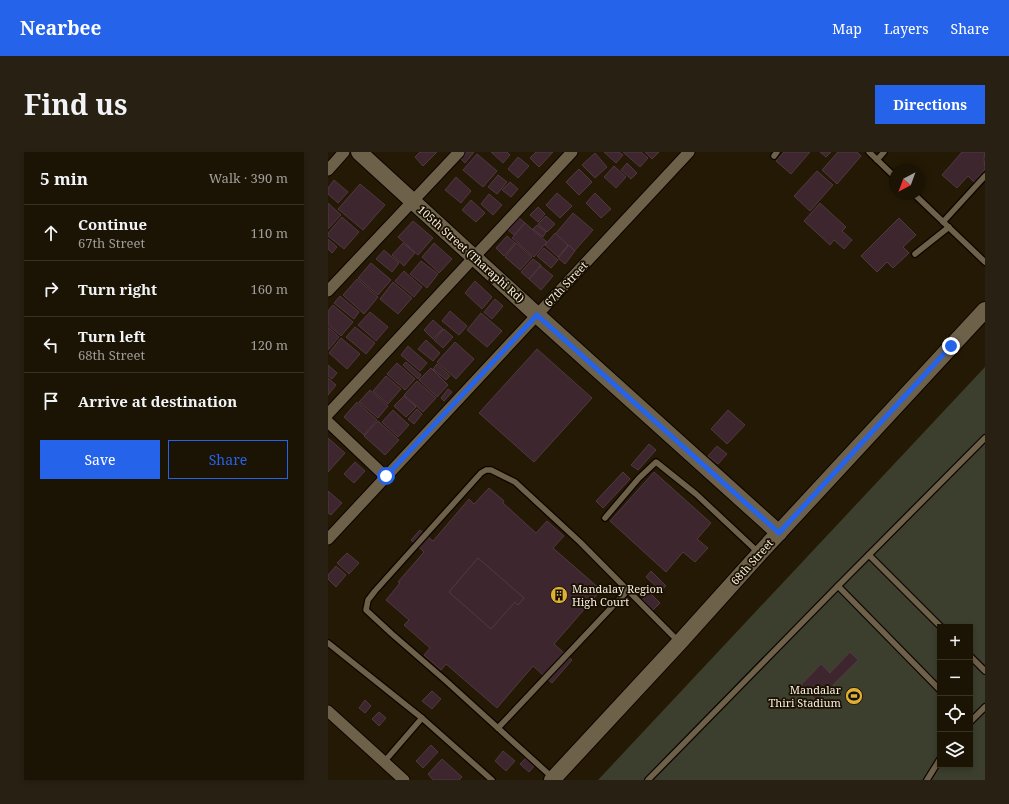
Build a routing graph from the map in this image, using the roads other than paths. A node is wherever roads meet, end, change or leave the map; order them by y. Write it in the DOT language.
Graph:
graph roads {
  1 [pos="344,152"];
  2 [pos="359,152"];
  3 [pos="459,152"];
  4 [pos="572,152"];
  5 [pos="689,152"];
  6 [pos="868,152"];
  7 [pos="884,152"];
  8 [pos="877,160"];
  9 [pos="328,170"];
  10 [pos="889,171"];
  11 [pos="985,176"];
  12 [pos="920,200"];
  13 [pos="413,202"];
  14 [pos="943,222"];
  15 [pos="949,227"];
  16 [pos="916,254"];
  17 [pos="474,258"];
  18 [pos="985,262"];
  19 [pos="328,291"];
  20 [pos="985,310"];
  21 [pos="537,315"];
  22 [pos="328,414"];
  23 [pos="328,422"];
  24 [pos="985,438"];
  25 [pos="386,476"];
  26 [pos="605,518"];
  27 [pos="779,533"];
  28 [pos="328,539"];
  29 [pos="760,553"];
  30 [pos="869,555"];
  31 [pos="838,586"];
  32 [pos="628,590"];
  33 [pos="938,624"];
  34 [pos="680,642"];
  35 [pos="328,643"];
  36 [pos="973,659"];
  37 [pos="985,672"];
  38 [pos="937,687"];
  39 [pos="985,707"];
  40 [pos="328,711"];
  41 [pos="422,718"];
  42 [pos="973,718"];
  43 [pos="498,728"];
  44 [pos="384,762"];
  45 [pos="937,764"];
  46 [pos="553,779"];
  47 [pos="404,780"];
  48 [pos="492,780"];
  49 [pos="648,780"];
  50 [pos="927,780"];
  1 -- 9 [label="street"];
  2 -- 13 [label="main road, 105th Street (Tharaphi Rd)"];
  3 -- 13 [label="street"];
  4 -- 17 [label="street"];
  5 -- 21 [label="street, 67th Street"];
  6 -- 8 [label="lane"];
  7 -- 8 [label="lane"];
  8 -- 10 [label="lane"];
  11 -- 14 [label="lane"];
  12 -- 14 [label="lane"];
  13 -- 17 [label="main road, 105th Street (Tharaphi Rd)"];
  13 -- 19 [label="street"];
  14 -- 15 [label="lane"];
  15 -- 16 [label="lane"];
  15 -- 18 [label="lane"];
  17 -- 21 [label="main road, 105th Street (Tharaphi Rd)"];
  17 -- 22 [label="street"];
  20 -- 27 [label="main road, 68th Street"];
  21 -- 25 [label="street, 67th Street"];
  21 -- 27 [label="main road, 105th Street (Tharaphi Rd)"];
  23 -- 25 [label="street"];
  24 -- 30 [label="lane"];
  25 -- 28 [label="street, 67th Street"];
  26 -- 29 [label="lane"];
  27 -- 29 [label="main road, 68th Street"];
  29 -- 34 [label="main road, 68th Street"];
  30 -- 31 [label="lane"];
  30 -- 33 [label="lane"];
  31 -- 38 [label="lane"];
  31 -- 49 [label="lane"];
  32 -- 34 [label="lane"];
  32 -- 43 [label="lane"];
  32 -- 43 [label="lane"];
  34 -- 46 [label="main road, 68th Street"];
  35 -- 41 [label="lane"];
  36 -- 37 [label="lane"];
  39 -- 42 [label="lane"];
  40 -- 44 [label="street"];
  41 -- 44 [label="lane"];
  41 -- 48 [label="lane"];
  43 -- 46 [label="lane"];
  44 -- 47 [label="street"];
  45 -- 50 [label="lane"];
}
